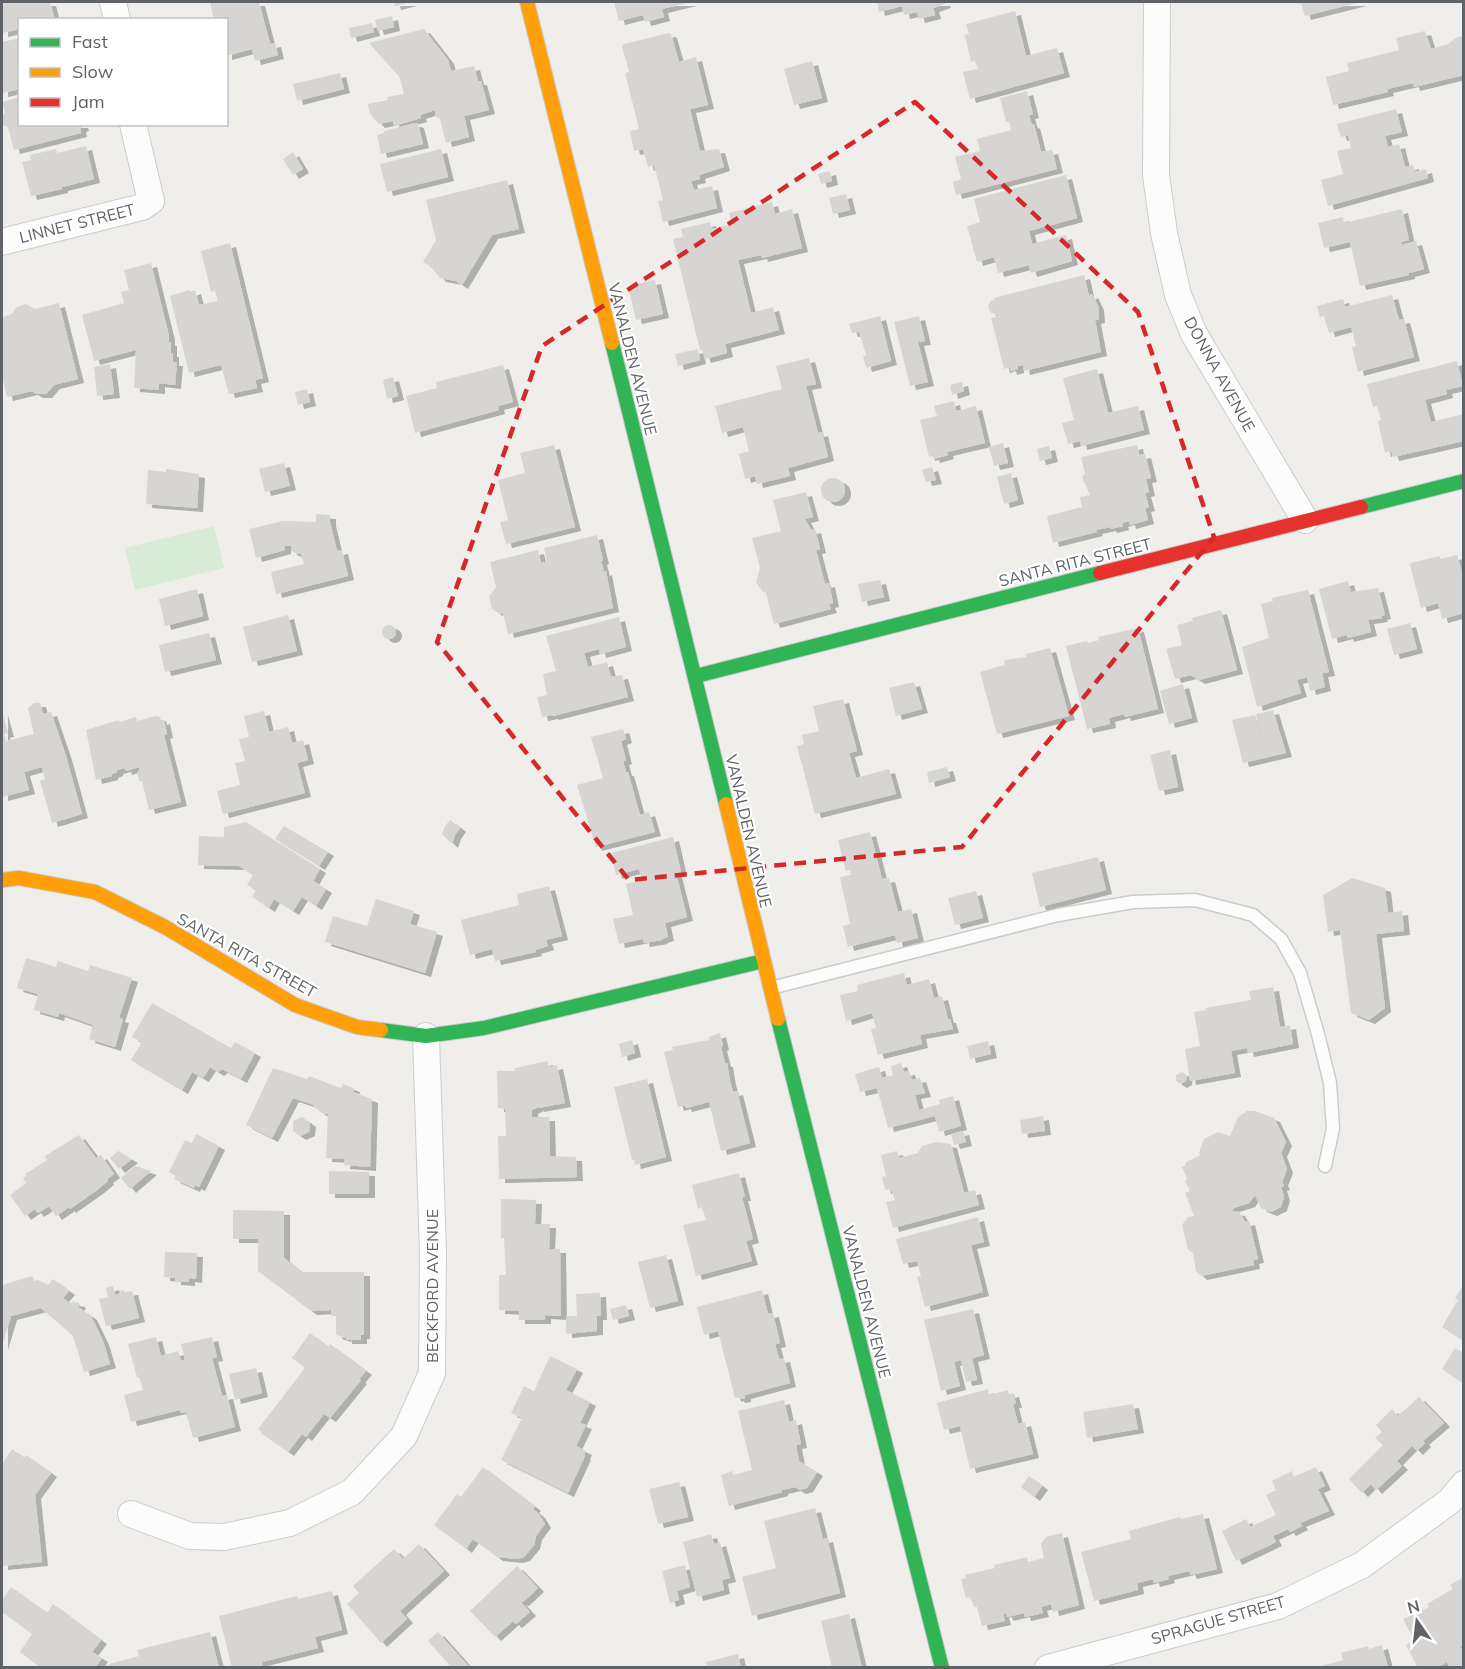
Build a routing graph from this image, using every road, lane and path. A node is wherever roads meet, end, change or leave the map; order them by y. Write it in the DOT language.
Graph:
graph roads {
  1 [pos="113,2"];
  2 [pos="527,2"];
  3 [pos="1157,2"];
  4 [pos="117,18"];
  5 [pos="133,126"];
  6 [pos="2,242"];
  7 [pos="1464,481"];
  8 [pos="1305,520"];
  9 [pos="696,676"];
  10 [pos="2,880"];
  11 [pos="763,962"];
  12 [pos="770,988"];
  13 [pos="426,1036"];
  14 [pos="1325,1166"];
  15 [pos="1464,1484"];
  16 [pos="131,1515"];
  17 [pos="942,1668"];
  18 [pos="1048,1668"];
  1 -- 4 [label="street"];
  2 -- 9 [label="main road, VANALDEN AVENUE"];
  3 -- 8 [label="street, DONNA AVENUE"];
  5 -- 6 [label="street, LINNET STREET"];
  7 -- 8 [label="main road, SANTA RITA STREET"];
  8 -- 9 [label="main road, SANTA RITA STREET"];
  9 -- 11 [label="main road, VANALDEN AVENUE"];
  10 -- 13 [label="main road, SANTA RITA STREET"];
  11 -- 12 [label="main road, VANALDEN AVENUE"];
  11 -- 13 [label="main road, SANTA RITA STREET"];
  12 -- 14 [label="lane"];
  12 -- 17 [label="main road, VANALDEN AVENUE"];
  13 -- 16 [label="street, BECKFORD AVENUE"];
  15 -- 18 [label="street, SPRAGUE STREET"];
}
